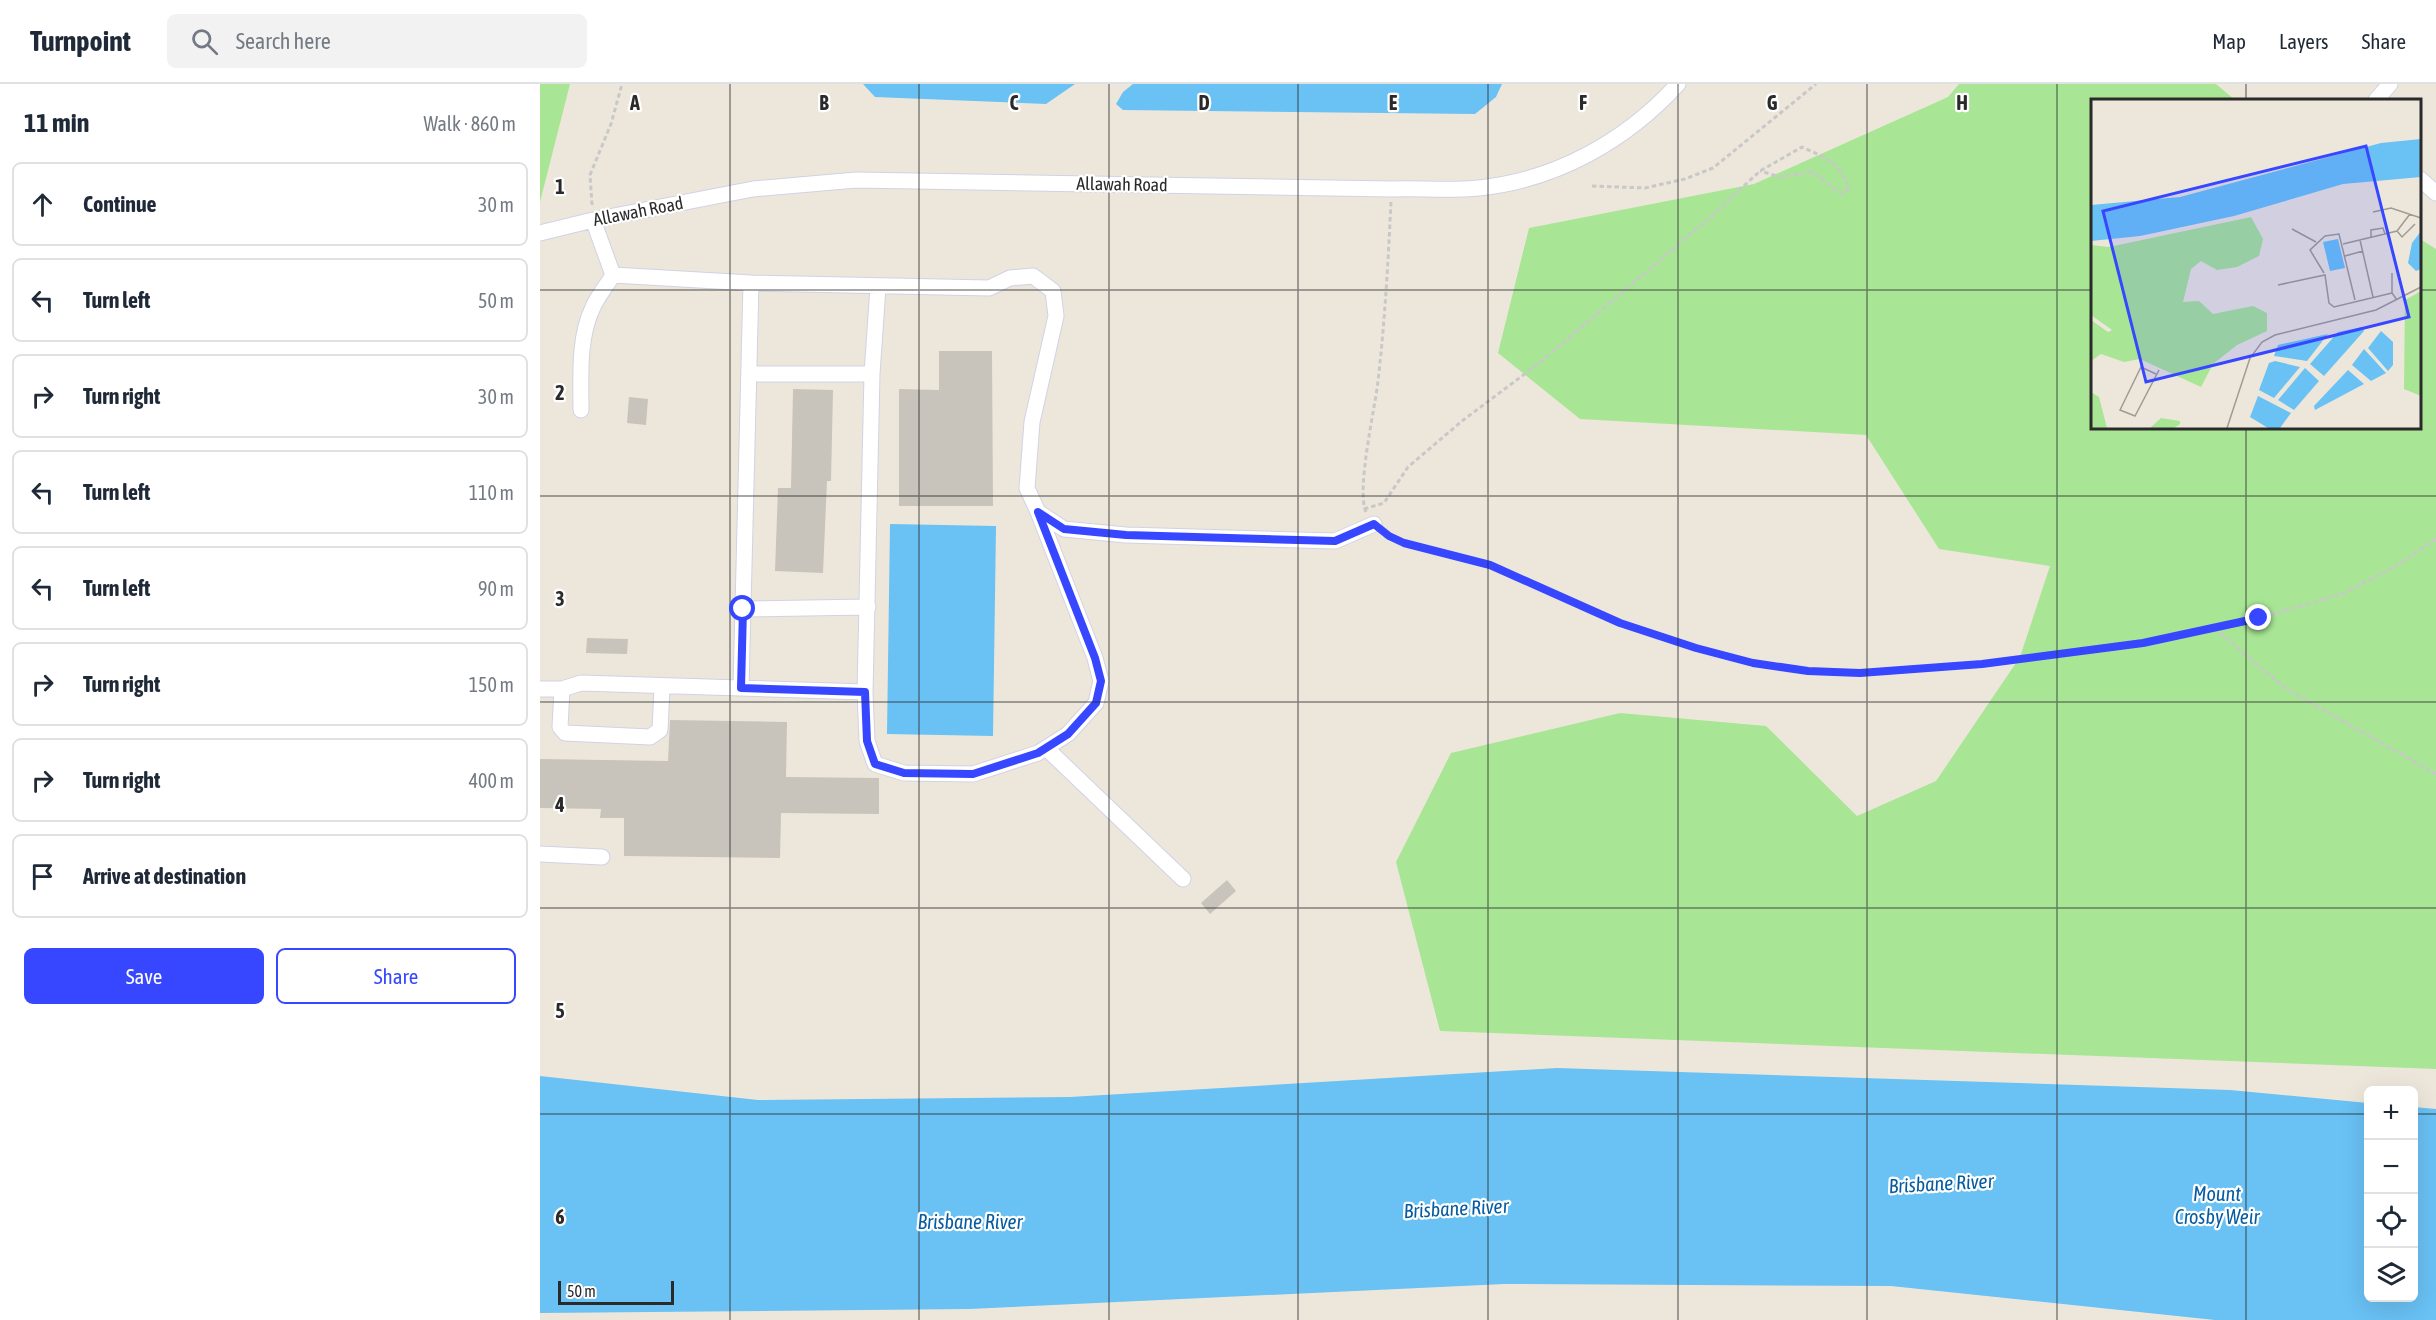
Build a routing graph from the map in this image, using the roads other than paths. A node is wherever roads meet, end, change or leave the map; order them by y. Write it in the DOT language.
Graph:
graph roads {
  1 [pos="1678,84"];
  2 [pos="2390,84"];
  3 [pos="2377,99"];
  4 [pos="2421,180"];
  5 [pos="2436,193"];
  6 [pos="593,220"];
  7 [pos="540,233"];
  8 [pos="613,275"];
  9 [pos="751,283"];
  10 [pos="878,287"];
  11 [pos="749,374"];
  12 [pos="872,374"];
  13 [pos="581,410"];
  14 [pos="1038,512"];
  15 [pos="1374,524"];
  16 [pos="868,607"];
  17 [pos="743,609"];
  18 [pos="662,687"];
  19 [pos="741,688"];
  20 [pos="540,689"];
  21 [pos="562,689"];
  22 [pos="865,692"];
  23 [pos="1046,748"];
  24 [pos="540,854"];
  25 [pos="602,857"];
  26 [pos="1183,879"];
  1 -- 6 [label="street, Allawah Road"];
  2 -- 3 [label="street"];
  4 -- 5 [label="street"];
  6 -- 7 [label="street, Allawah Road"];
  6 -- 8 [label="street"];
  8 -- 9 [label="street"];
  8 -- 13 [label="street"];
  9 -- 10 [label="street"];
  9 -- 11 [label="street"];
  10 -- 12 [label="street"];
  10 -- 14 [label="street"];
  11 -- 12 [label="street"];
  11 -- 17 [label="street"];
  12 -- 16 [label="street"];
  14 -- 15 [label="street"];
  14 -- 23 [label="street"];
  16 -- 17 [label="street"];
  16 -- 22 [label="street"];
  17 -- 19 [label="street"];
  18 -- 19 [label="street"];
  18 -- 21 [label="street"];
  18 -- 21 [label="street"];
  19 -- 22 [label="street"];
  20 -- 21 [label="street"];
  22 -- 23 [label="street"];
  23 -- 26 [label="street"];
  24 -- 25 [label="street"];
}
